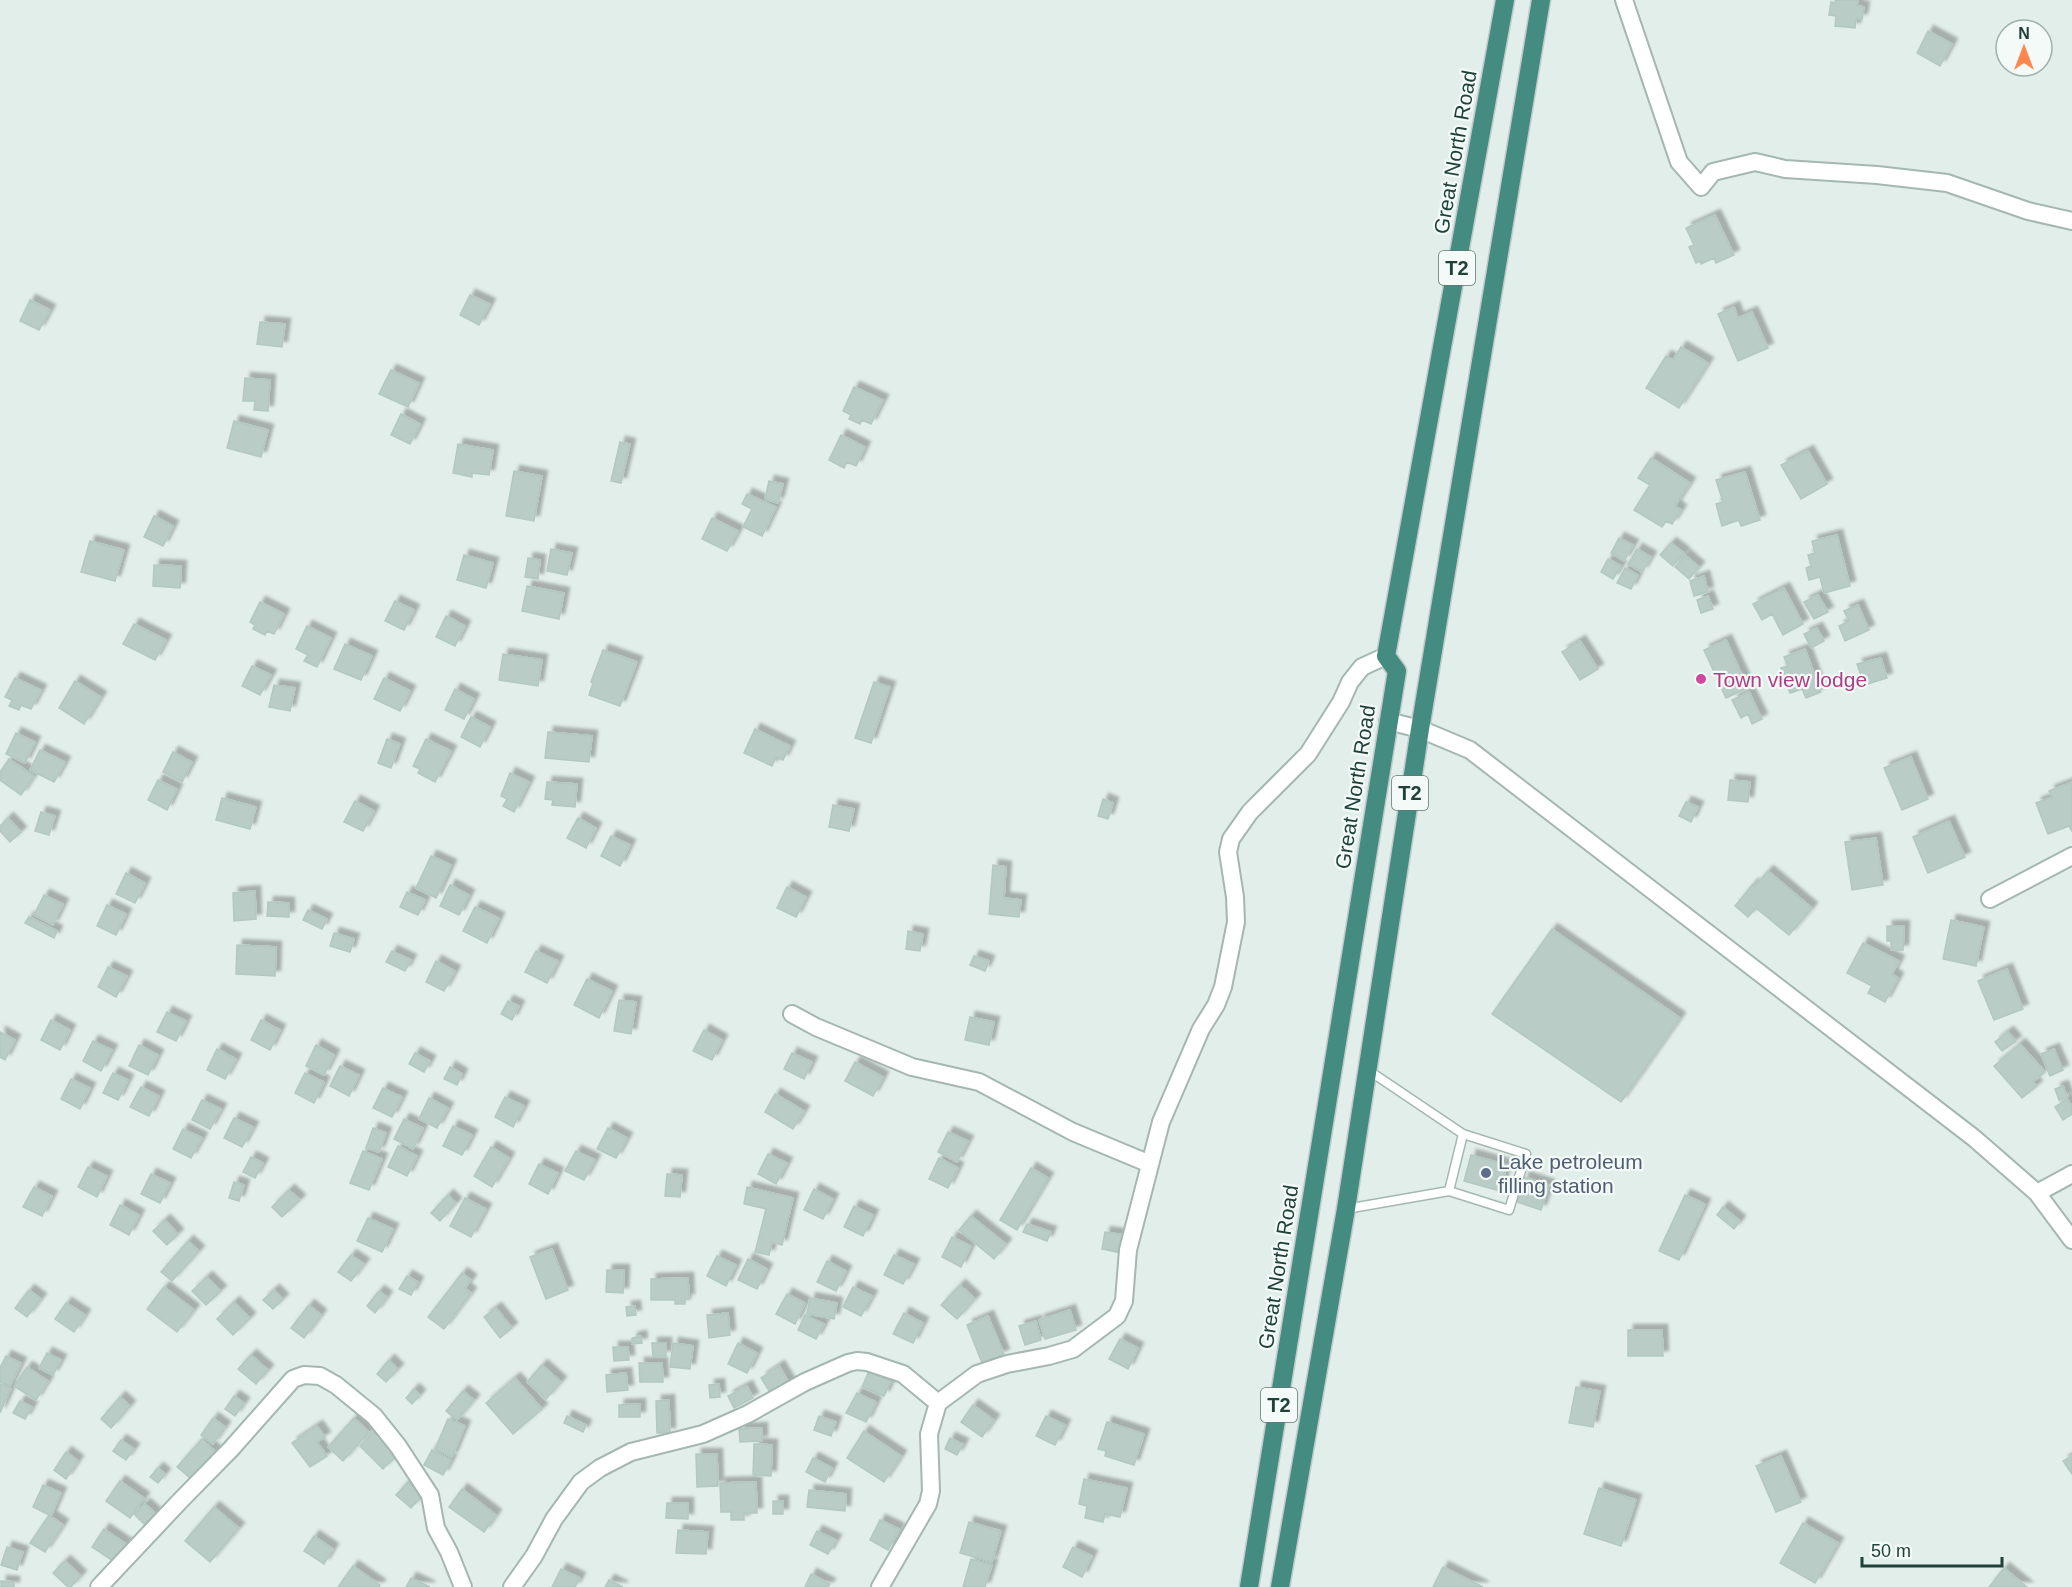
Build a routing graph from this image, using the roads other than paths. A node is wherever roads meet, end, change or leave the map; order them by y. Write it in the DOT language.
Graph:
graph roads {
  1 [pos="1505,0"];
  2 [pos="1541,0"];
  3 [pos="1624,0"];
  4 [pos="2072,221"];
  5 [pos="1386,656"];
  6 [pos="1388,721"];
  7 [pos="1420,729"];
  8 [pos="2072,856"];
  9 [pos="1990,899"];
  10 [pos="792,1014"];
  11 [pos="1367,1069"];
  12 [pos="1462,1134"];
  13 [pos="1150,1164"];
  14 [pos="2072,1174"];
  15 [pos="1449,1191"];
  16 [pos="2037,1192"];
  17 [pos="1346,1209"];
  18 [pos="2072,1240"];
  19 [pos="938,1403"];
  20 [pos="99,1587"];
  21 [pos="463,1587"];
  22 [pos="512,1587"];
  23 [pos="880,1587"];
  24 [pos="1248,1587"];
  25 [pos="1280,1587"];
  1 -- 5 [label="highway, Great North Road / T2"];
  2 -- 7 [label="highway, T2"];
  3 -- 4 [label="street"];
  5 -- 6 [label="highway, Great North Road / T2"];
  5 -- 13 [label="street"];
  6 -- 7 [label="street"];
  6 -- 24 [label="highway, Great North Road / T2"];
  7 -- 11 [label="highway, T2"];
  7 -- 16 [label="street"];
  8 -- 9 [label="street"];
  10 -- 13 [label="street"];
  11 -- 12 [label="lane"];
  11 -- 17 [label="highway, T2"];
  12 -- 15 [label="lane"];
  12 -- 15 [label="lane"];
  13 -- 19 [label="street"];
  14 -- 16 [label="street"];
  15 -- 17 [label="lane"];
  16 -- 18 [label="street"];
  17 -- 25 [label="highway, T2"];
  19 -- 22 [label="street"];
  19 -- 23 [label="street"];
  20 -- 21 [label="street"];
}
